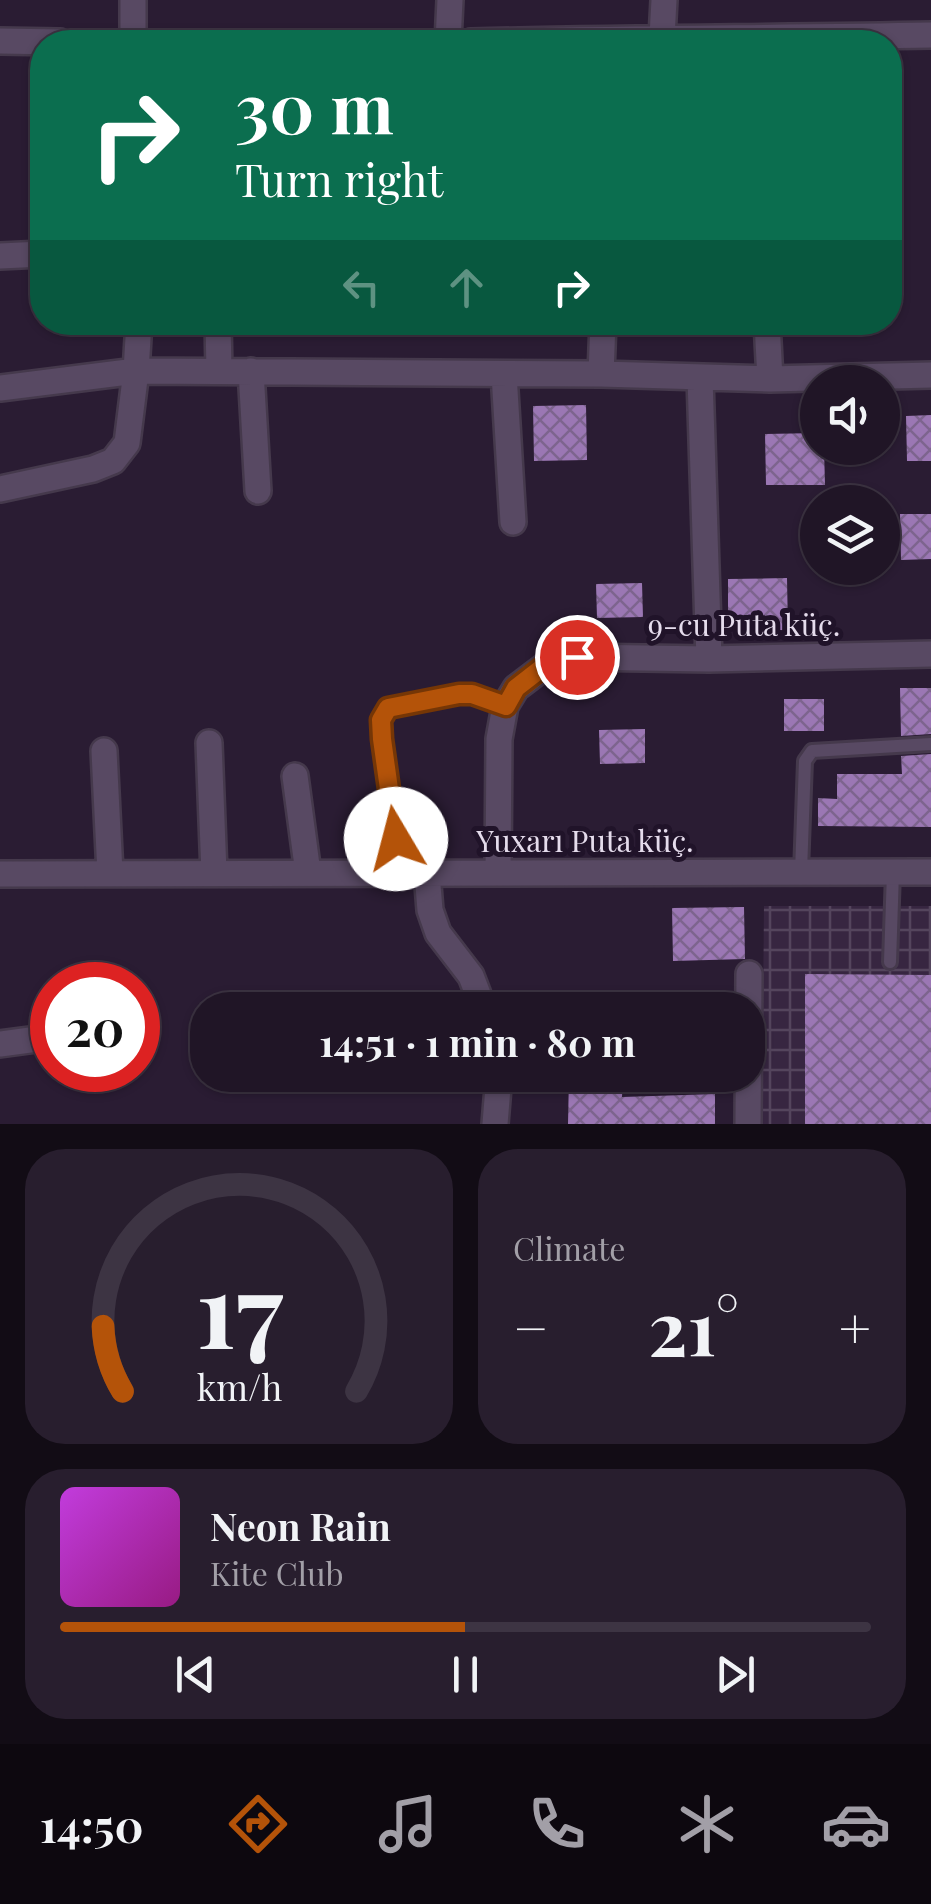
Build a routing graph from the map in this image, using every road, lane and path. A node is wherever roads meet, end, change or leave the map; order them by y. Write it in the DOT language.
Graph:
graph roads {
  1 [pos="133,0"];
  2 [pos="450,0"];
  3 [pos="664,0"];
  4 [pos="133,30"];
  5 [pos="449,30"];
  6 [pos="662,30"];
  7 [pos="931,35"];
  8 [pos="902,36"];
  9 [pos="0,41"];
  10 [pos="30,42"];
  11 [pos="30,255"];
  12 [pos="0,256"];
  13 [pos="138,335"];
  14 [pos="218,335"];
  15 [pos="602,335"];
  16 [pos="768,335"];
  17 [pos="136,371"];
  18 [pos="219,371"];
  19 [pos="251,372"];
  20 [pos="504,374"];
  21 [pos="601,374"];
  22 [pos="931,375"];
  23 [pos="700,378"];
  24 [pos="770,378"];
  25 [pos="0,388"];
  26 [pos="0,489"];
  27 [pos="258,491"];
  28 [pos="514,522"];
  29 [pos="931,654"];
  30 [pos="709,660"];
  31 [pos="506,706"];
  32 [pos="209,743"];
  33 [pos="931,744"];
  34 [pos="104,751"];
  35 [pos="295,776"];
  36 [pos="1,869"];
  37 [pos="498,872"];
  38 [pos="801,872"];
  39 [pos="893,872"];
  40 [pos="931,872"];
  41 [pos="110,873"];
  42 [pos="214,873"];
  43 [pos="308,873"];
  44 [pos="414,873"];
  45 [pos="890,962"];
  46 [pos="749,974"];
  47 [pos="477,992"];
  48 [pos="30,1040"];
  49 [pos="0,1044"];
  50 [pos="498,1092"];
  51 [pos="494,1124"];
  52 [pos="748,1124"];
  1 -- 4 [label="street"];
  2 -- 5 [label="street"];
  3 -- 6 [label="street"];
  7 -- 8 [label="street"];
  9 -- 10 [label="street"];
  11 -- 12 [label="street"];
  13 -- 17 [label="street"];
  14 -- 18 [label="street"];
  15 -- 21 [label="street"];
  16 -- 24 [label="street"];
  17 -- 18 [label="street"];
  17 -- 25 [label="street"];
  17 -- 26 [label="street"];
  18 -- 19 [label="street"];
  19 -- 20 [label="street"];
  19 -- 27 [label="street"];
  20 -- 21 [label="street"];
  20 -- 28 [label="street"];
  21 -- 23 [label="street"];
  22 -- 24 [label="street"];
  23 -- 24 [label="street"];
  23 -- 30 [label="street"];
  29 -- 30 [label="street, 9-cu Puta küç."];
  30 -- 31 [label="street, 9-cu Puta küç."];
  31 -- 37 [label="street"];
  31 -- 44 [label="lane"];
  32 -- 42 [label="street"];
  33 -- 38 [label="lane"];
  34 -- 41 [label="street"];
  35 -- 43 [label="street"];
  36 -- 41 [label="street, Yuxarı Puta küç."];
  37 -- 38 [label="street, Yuxarı Puta küç."];
  37 -- 44 [label="street, Yuxarı Puta küç."];
  38 -- 39 [label="street, Yuxarı Puta küç."];
  39 -- 40 [label="street, Yuxarı Puta küç."];
  39 -- 45 [label="lane"];
  41 -- 42 [label="street, Yuxarı Puta küç."];
  42 -- 43 [label="street, Yuxarı Puta küç."];
  43 -- 44 [label="street, Yuxarı Puta küç."];
  44 -- 47 [label="street"];
  46 -- 52 [label="street"];
  48 -- 49 [label="street"];
  50 -- 51 [label="street"];
}
